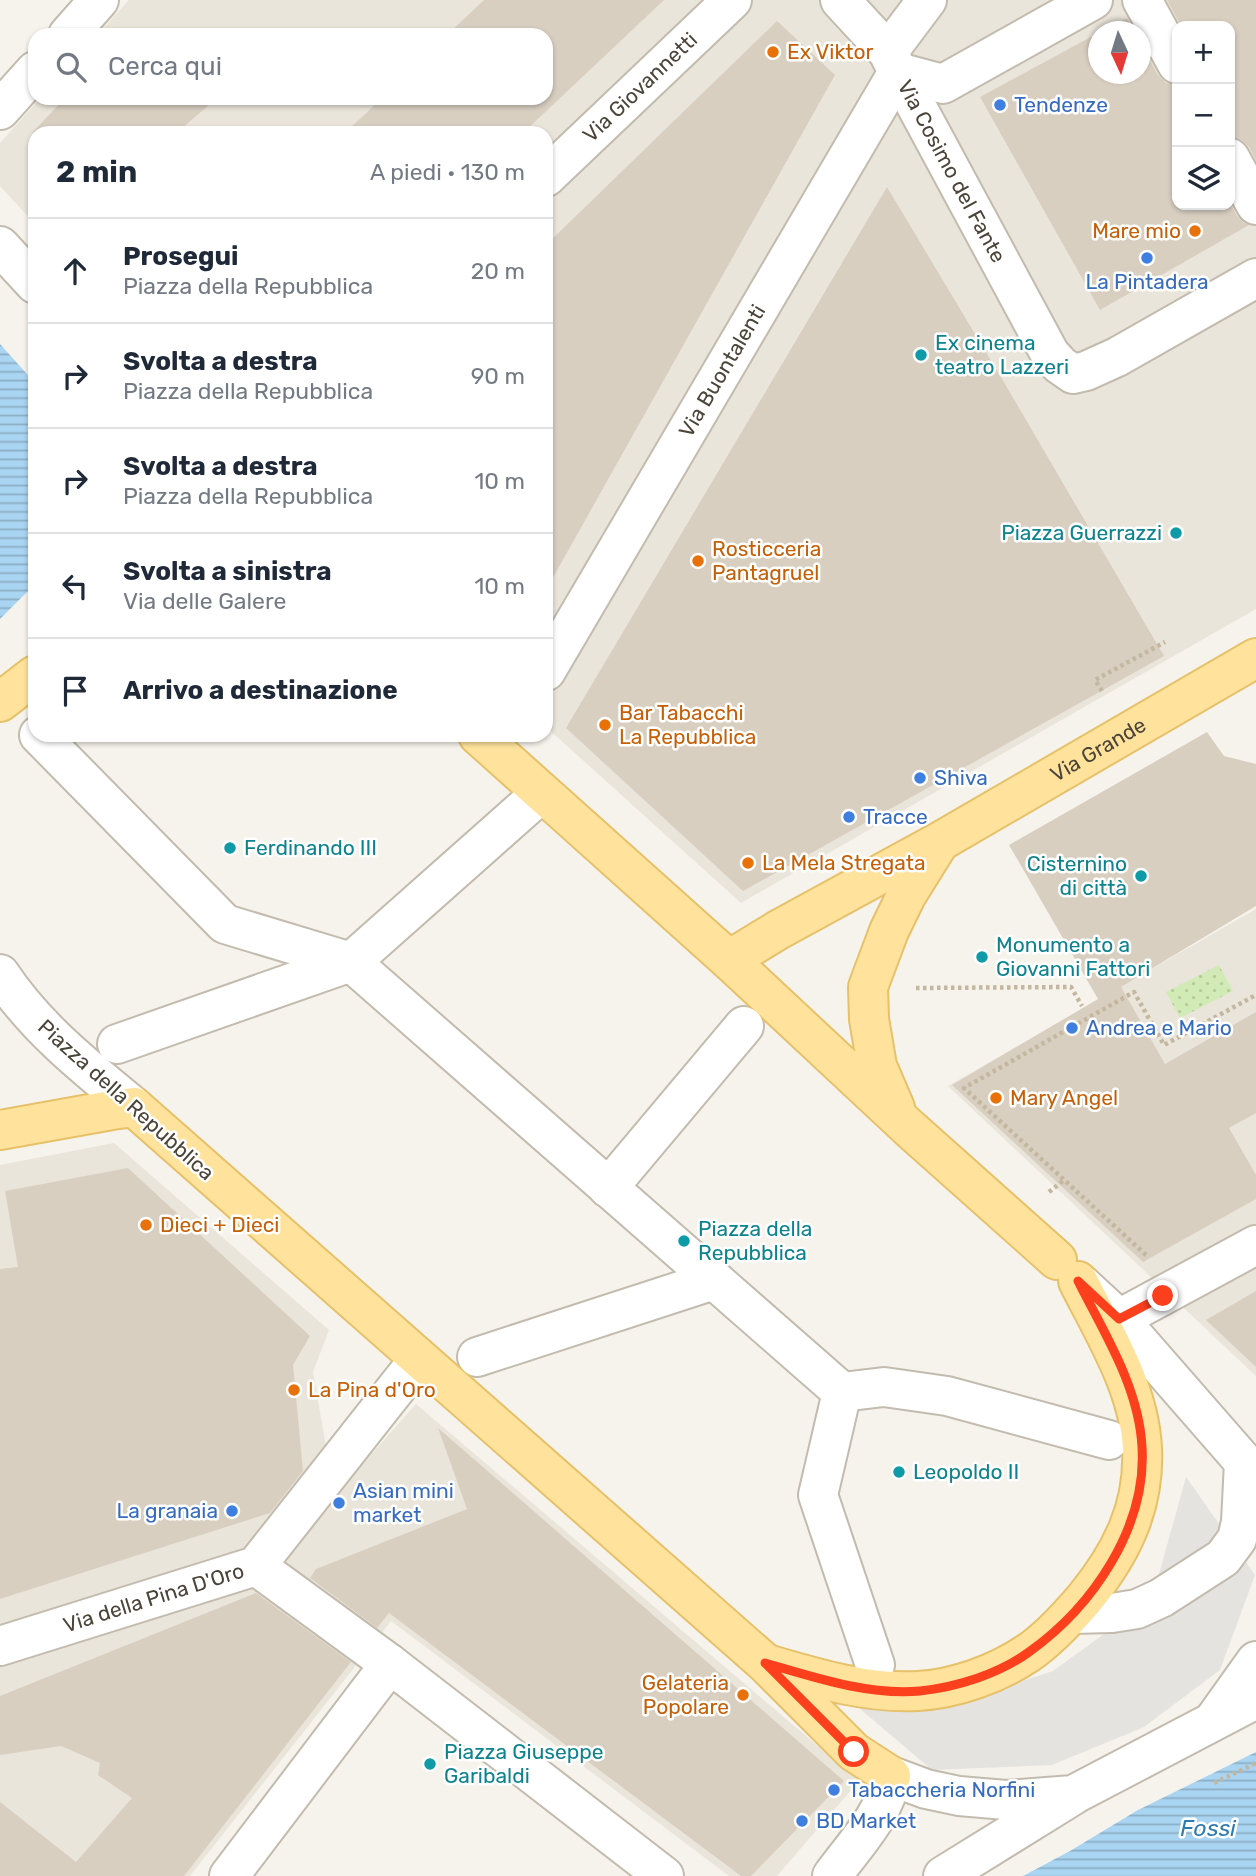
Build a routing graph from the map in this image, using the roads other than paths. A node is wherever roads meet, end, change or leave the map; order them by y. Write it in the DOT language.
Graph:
graph roads {
  1 [pos="99,0"];
  2 [pos="732,0"];
  3 [pos="840,0"];
  4 [pos="927,0"];
  5 [pos="1093,0"];
  6 [pos="1142,0"];
  7 [pos="74,28"];
  8 [pos="1172,55"];
  9 [pos="893,62"];
  10 [pos="28,79"];
  11 [pos="0,110"];
  12 [pos="1235,167"];
  13 [pos="553,170"];
  14 [pos="1256,205"];
  15 [pos="0,246"];
  16 [pos="28,276"];
  17 [pos="1256,278"];
  18 [pos="1256,658"];
  19 [pos="553,659"];
  20 [pos="45,742"];
  21 [pos="496,742"];
  22 [pos="529,804"];
  23 [pos="941,841"];
  24 [pos="729,960"];
  25 [pos="352,962"];
  26 [pos="0,974"];
  27 [pos="744,1026"];
  28 [pos="117,1044"];
  29 [pos="134,1107"];
  30 [pos="902,1122"];
  31 [pos="0,1130"];
  32 [pos="608,1188"];
  33 [pos="1256,1245"];
  34 [pos="1067,1270"];
  35 [pos="714,1280"];
  36 [pos="1119,1319"];
  37 [pos="477,1357"];
  38 [pos="420,1360"];
  39 [pos="842,1392"];
  40 [pos="1109,1440"];
  41 [pos="1250,1469"];
  42 [pos="256,1566"];
  43 [pos="1072,1614"];
  44 [pos="0,1646"];
  45 [pos="1256,1661"];
  46 [pos="765,1663"];
  47 [pos="390,1664"];
  48 [pos="875,1665"];
  49 [pos="1256,1699"];
  50 [pos="1213,1721"];
  51 [pos="891,1776"];
  52 [pos="1073,1795"];
  53 [pos="229,1876"];
  54 [pos="664,1876"];
  55 [pos="832,1876"];
  56 [pos="943,1876"];
  1 -- 7 [label="street"];
  2 -- 13 [label="street, Via Giovannetti"];
  3 -- 9 [label="street, Via Cosimo del Fante"];
  4 -- 9 [label="street, Via Buontalenti"];
  5 -- 9 [label="street"];
  6 -- 8 [label="street"];
  9 -- 17 [label="street, Via Cosimo del Fante"];
  9 -- 19 [label="street, Via Buontalenti"];
  10 -- 11 [label="street"];
  12 -- 14 [label="street"];
  15 -- 16 [label="street"];
  18 -- 23 [label="main road, Via Grande"];
  20 -- 25 [label="street"];
  21 -- 24 [label="main road, Piazza della Repubblica"];
  22 -- 25 [label="street, Piazza della Repubblica"];
  23 -- 24 [label="main road, Via Grande"];
  23 -- 30 [label="main road, Via Grande"];
  24 -- 30 [label="main road, Piazza della Repubblica"];
  25 -- 28 [label="street, Piazza della Repubblica"];
  25 -- 32 [label="street"];
  26 -- 29 [label="street, Piazza della Repubblica"];
  27 -- 32 [label="street"];
  29 -- 31 [label="main road"];
  29 -- 38 [label="main road, Piazza della Repubblica"];
  30 -- 34 [label="main road, Piazza della Repubblica"];
  32 -- 35 [label="street"];
  33 -- 36 [label="street"];
  34 -- 36 [label="street, Piazza della Repubblica"];
  34 -- 43 [label="main road, Piazza della Repubblica"];
  35 -- 37 [label="street"];
  35 -- 39 [label="street"];
  36 -- 41 [label="street, Piazza della Repubblica"];
  38 -- 42 [label="street, Via della Pina D'Oro"];
  38 -- 46 [label="main road, Piazza della Repubblica"];
  39 -- 40 [label="street"];
  39 -- 48 [label="street"];
  41 -- 43 [label="street"];
  42 -- 44 [label="street, Via della Pina D'Oro"];
  42 -- 47 [label="street"];
  43 -- 46 [label="main road, Piazza della Repubblica"];
  45 -- 50 [label="street, Piazza della Repubblica"];
  46 -- 51 [label="main road, Piazza della Repubblica"];
  47 -- 53 [label="street"];
  47 -- 54 [label="street"];
  49 -- 50 [label="street"];
  50 -- 52 [label="street, Piazza della Repubblica"];
  51 -- 52 [label="street, Piazza della Repubblica"];
  51 -- 55 [label="street"];
  52 -- 56 [label="street"];
}
